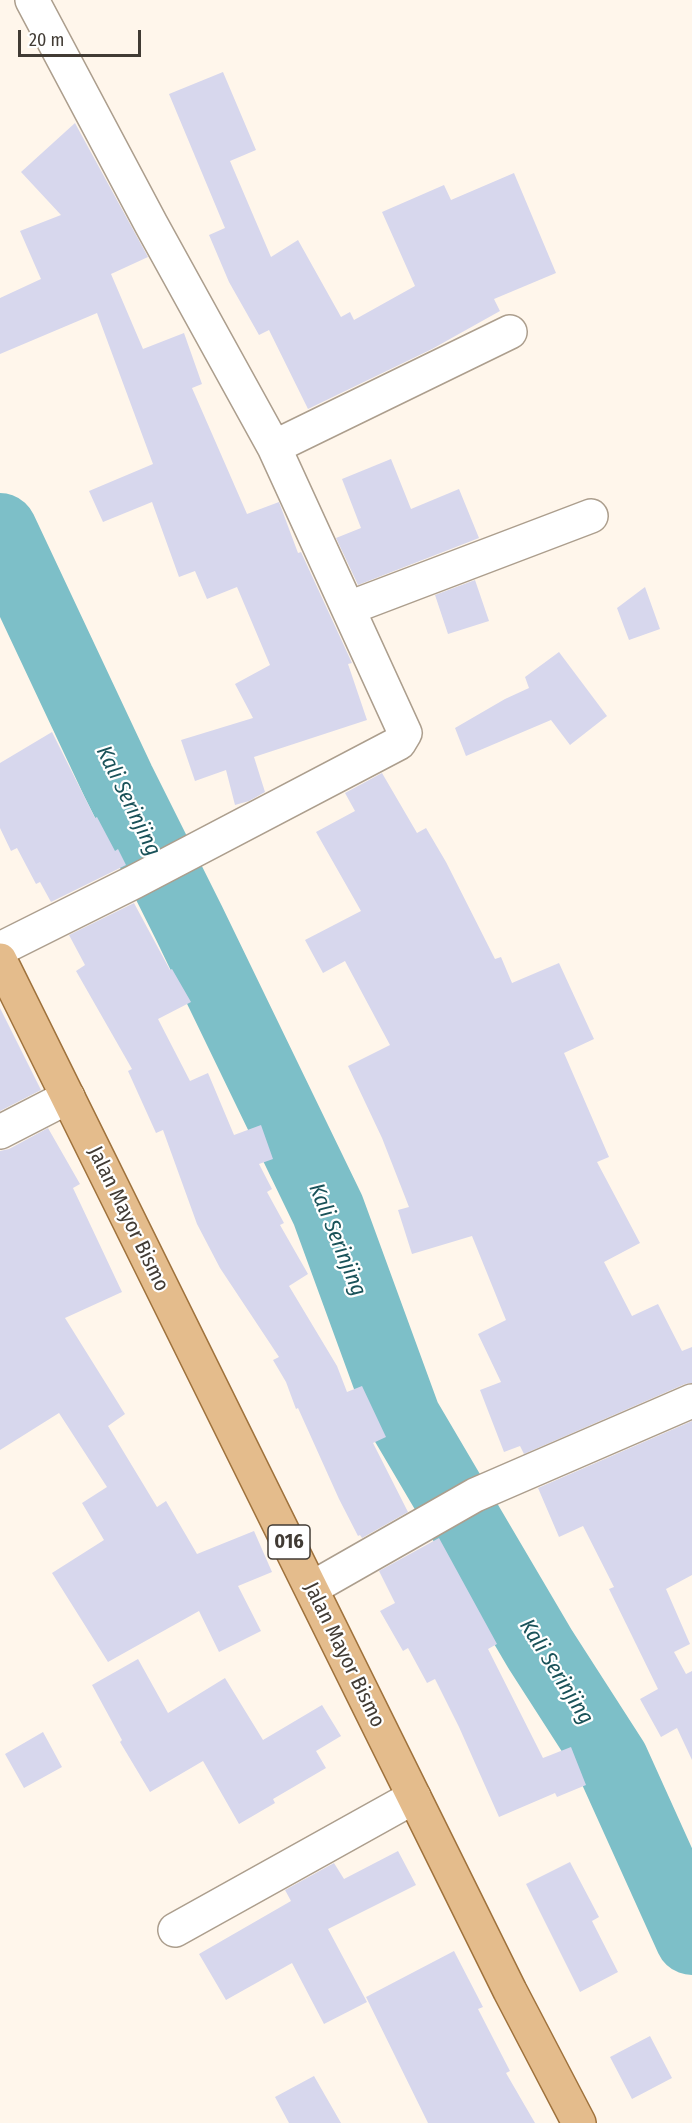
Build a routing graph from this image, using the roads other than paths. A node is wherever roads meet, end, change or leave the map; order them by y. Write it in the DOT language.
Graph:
graph roads {
  1 [pos="32,0"];
  2 [pos="510,332"];
  3 [pos="274,447"];
  4 [pos="591,516"];
  5 [pos="349,608"];
  6 [pos="0,949"];
  7 [pos="0,960"];
  8 [pos="68,1097"];
  9 [pos="0,1132"];
  10 [pos="692,1401"];
  11 [pos="312,1588"];
  12 [pos="414,1797"];
  13 [pos="174,1930"];
  14 [pos="579,2123"];
  1 -- 3 [label="street"];
  2 -- 3 [label="street"];
  3 -- 5 [label="street"];
  4 -- 5 [label="street"];
  5 -- 6 [label="street"];
  7 -- 8 [label="main road, Jalan Mayor Bismo / 016"];
  8 -- 9 [label="street"];
  8 -- 11 [label="main road, Jalan Mayor Bismo / 016"];
  10 -- 11 [label="street"];
  11 -- 12 [label="main road, Jalan Mayor Bismo / 016"];
  12 -- 13 [label="street"];
  12 -- 14 [label="main road, Jalan Mayor Bismo / 016"];
}
